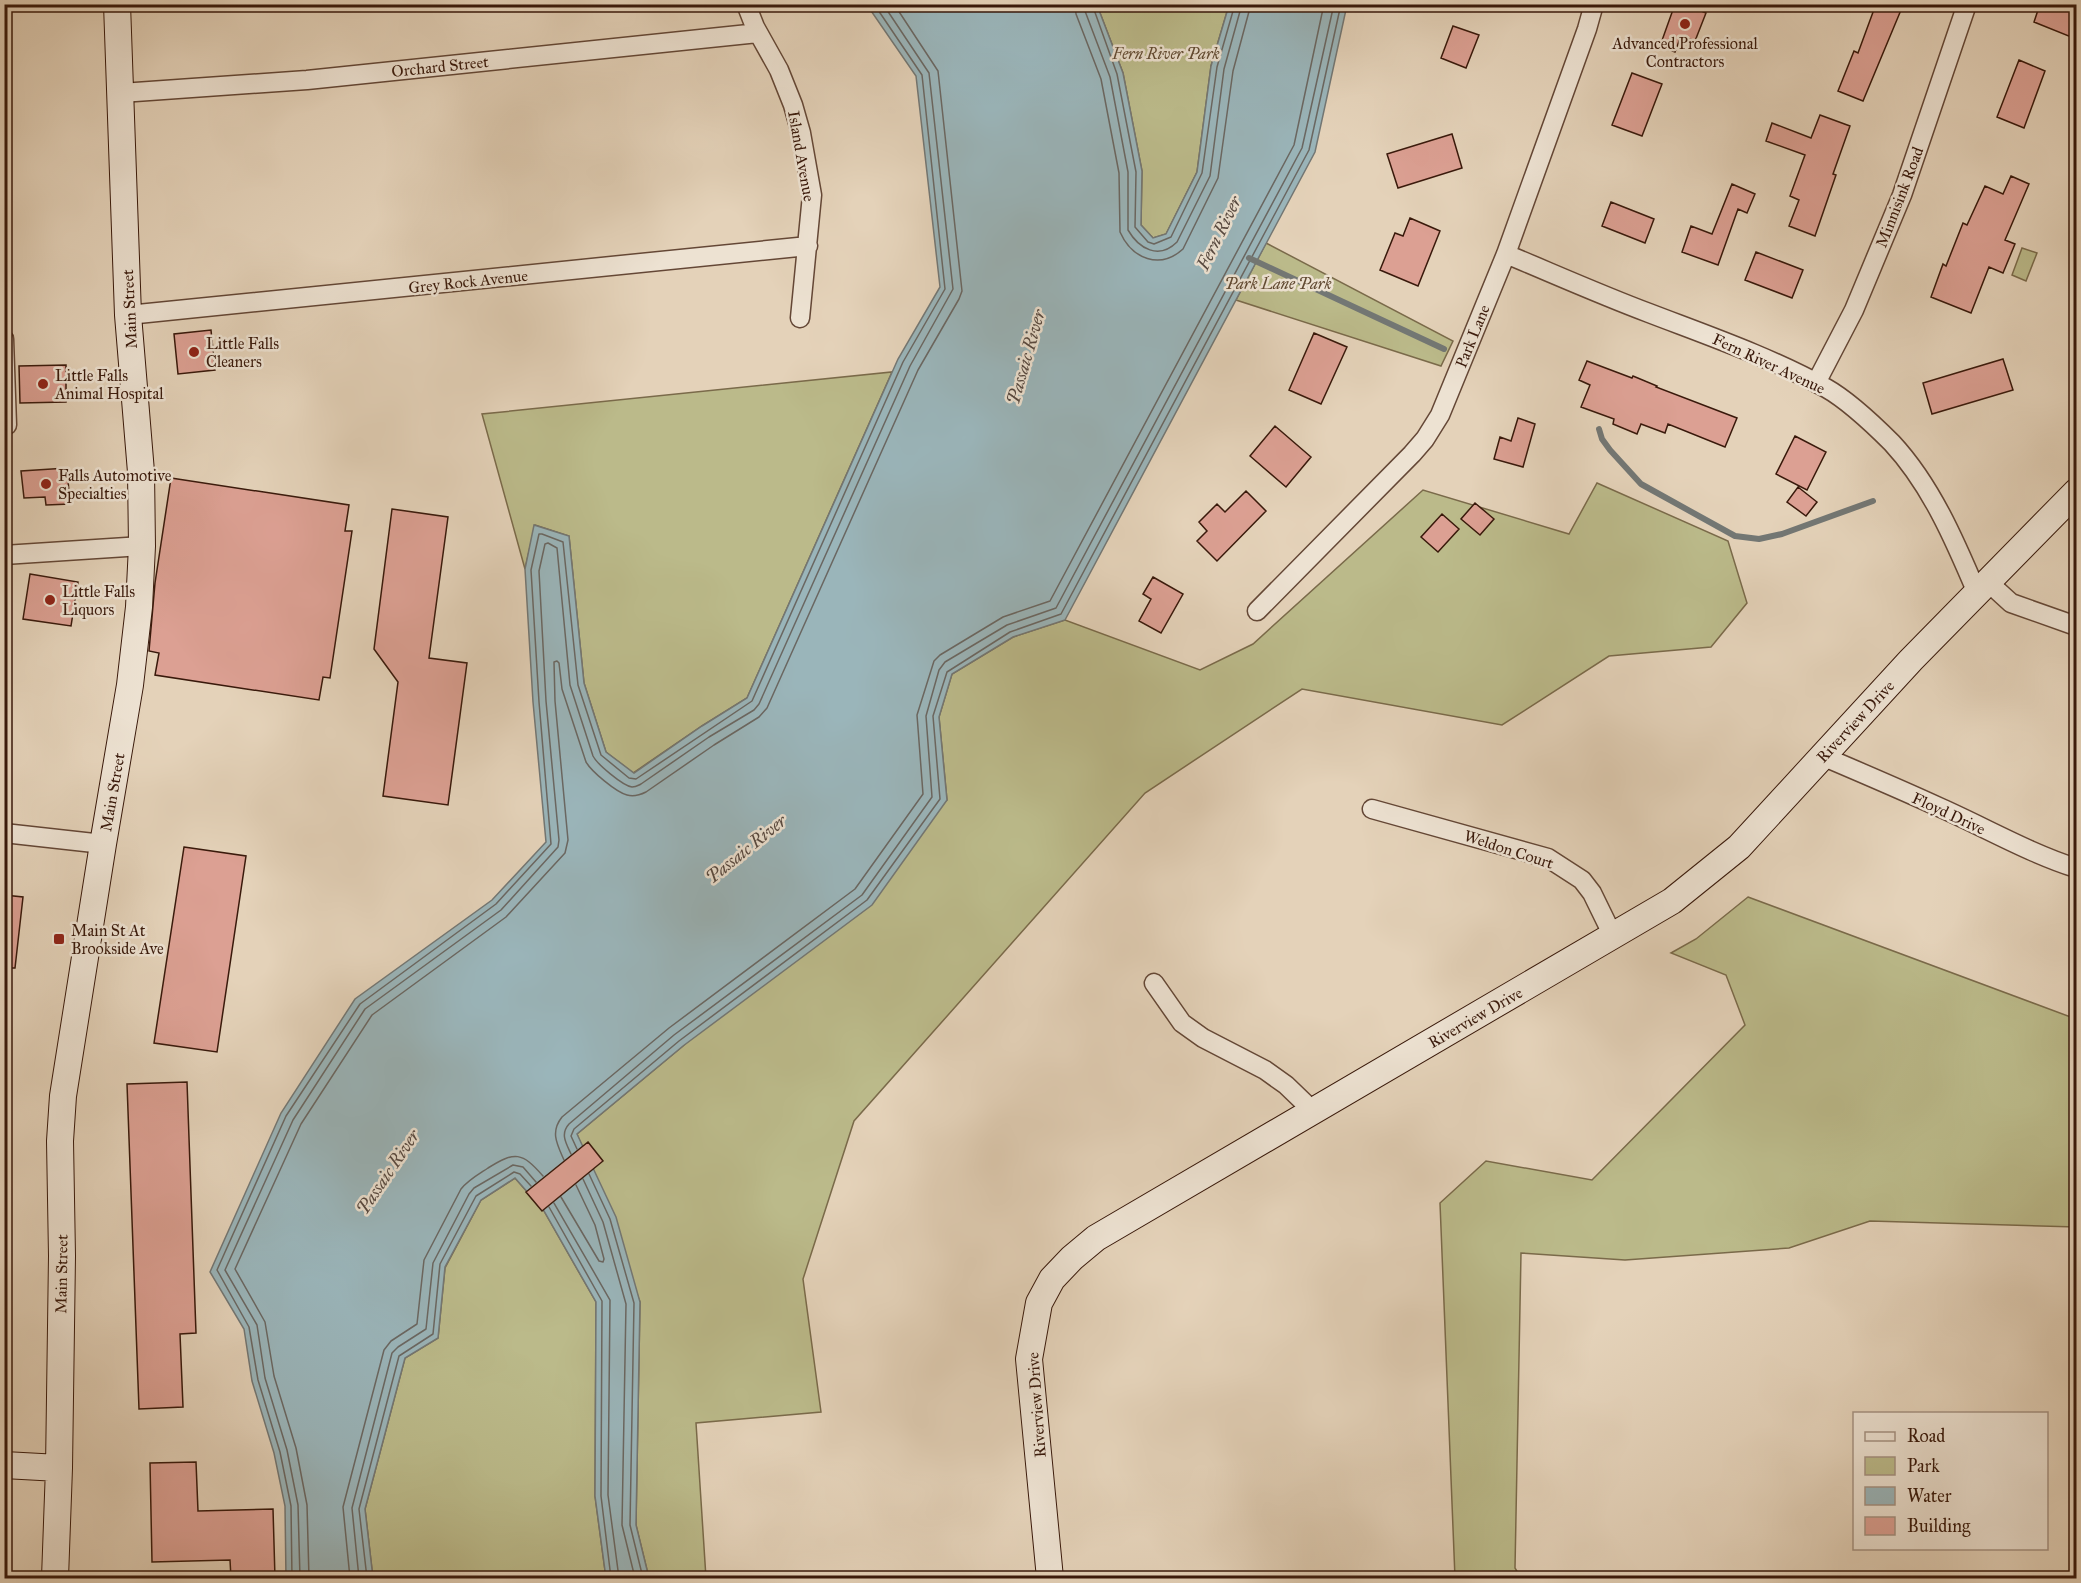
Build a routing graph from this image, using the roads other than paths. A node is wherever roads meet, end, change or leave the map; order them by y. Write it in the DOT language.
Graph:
graph roads {
  1 [pos="117,4"];
  2 [pos="746,4"];
  3 [pos="1594,4"];
  4 [pos="1967,4"];
  5 [pos="758,33"];
  6 [pos="121,93"];
  7 [pos="808,246"];
  8 [pos="1506,254"];
  9 [pos="128,315"];
  10 [pos="801,318"];
  11 [pos="4,339"];
  12 [pos="5,347"];
  13 [pos="1816,383"];
  14 [pos="7,425"];
  15 [pos="2076,492"];
  16 [pos="142,546"];
  17 [pos="4,555"];
  18 [pos="1982,587"];
  19 [pos="1257,611"];
  20 [pos="2076,626"];
  21 [pos="1822,756"];
  22 [pos="1372,809"];
  23 [pos="4,833"];
  24 [pos="103,844"];
  25 [pos="2076,868"];
  26 [pos="1613,936"];
  27 [pos="1154,983"];
  28 [pos="1313,1111"];
  29 [pos="4,1465"];
  30 [pos="59,1468"];
  31 [pos="55,1578"];
  32 [pos="1050,1578"];
  1 -- 6 [label="main road, Main Street"];
  2 -- 5 [label="street, Island Avenue"];
  3 -- 8 [label="street, Park Lane"];
  4 -- 13 [label="street, Minnisink Road"];
  5 -- 6 [label="street, Orchard Street"];
  5 -- 7 [label="street, Island Avenue"];
  6 -- 9 [label="main road, Main Street"];
  7 -- 9 [label="street, Grey Rock Avenue"];
  7 -- 10 [label="street, Island Avenue"];
  8 -- 13 [label="street, Fern River Avenue"];
  8 -- 19 [label="street, Park Lane"];
  9 -- 16 [label="main road, Main Street"];
  11 -- 12 [label="street"];
  12 -- 14 [label="street"];
  13 -- 18 [label="street, Fern River Avenue"];
  15 -- 18 [label="main road, Riverview Drive"];
  16 -- 17 [label="street"];
  16 -- 24 [label="main road, Main Street"];
  18 -- 20 [label="street"];
  18 -- 21 [label="main road, Riverview Drive"];
  21 -- 25 [label="street, Floyd Drive"];
  21 -- 26 [label="main road, Riverview Drive"];
  22 -- 26 [label="street, Weldon Court"];
  23 -- 24 [label="street"];
  24 -- 30 [label="main road, Main Street"];
  26 -- 28 [label="main road, Riverview Drive"];
  27 -- 28 [label="street"];
  28 -- 32 [label="main road, Riverview Drive"];
  29 -- 30 [label="main road"];
  30 -- 31 [label="main road, Main Street"];
}
